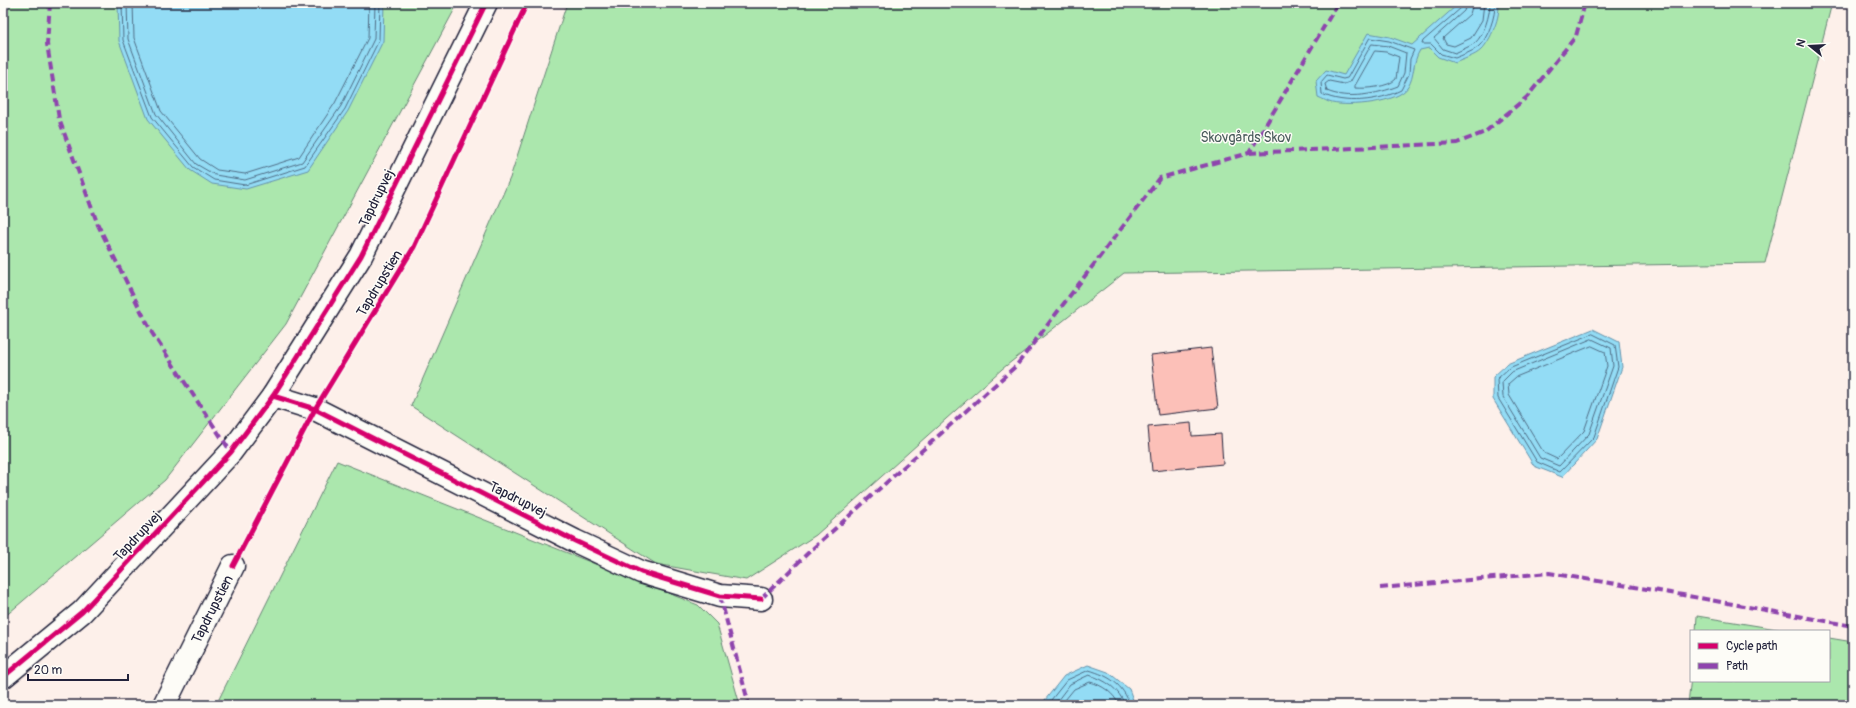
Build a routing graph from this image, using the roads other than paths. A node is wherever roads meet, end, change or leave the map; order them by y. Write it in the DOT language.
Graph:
graph roads {
  1 [pos="486,3"];
  2 [pos="273,396"];
  3 [pos="233,566"];
  4 [pos="761,599"];
  5 [pos="3,677"];
  6 [pos="164,705"];
  1 -- 2 [label="street, Tapdrupvej"];
  2 -- 4 [label="street, Tapdrupvej"];
  2 -- 5 [label="street, Tapdrupvej"];
  3 -- 6 [label="street, Tapdrupstien"];
}
